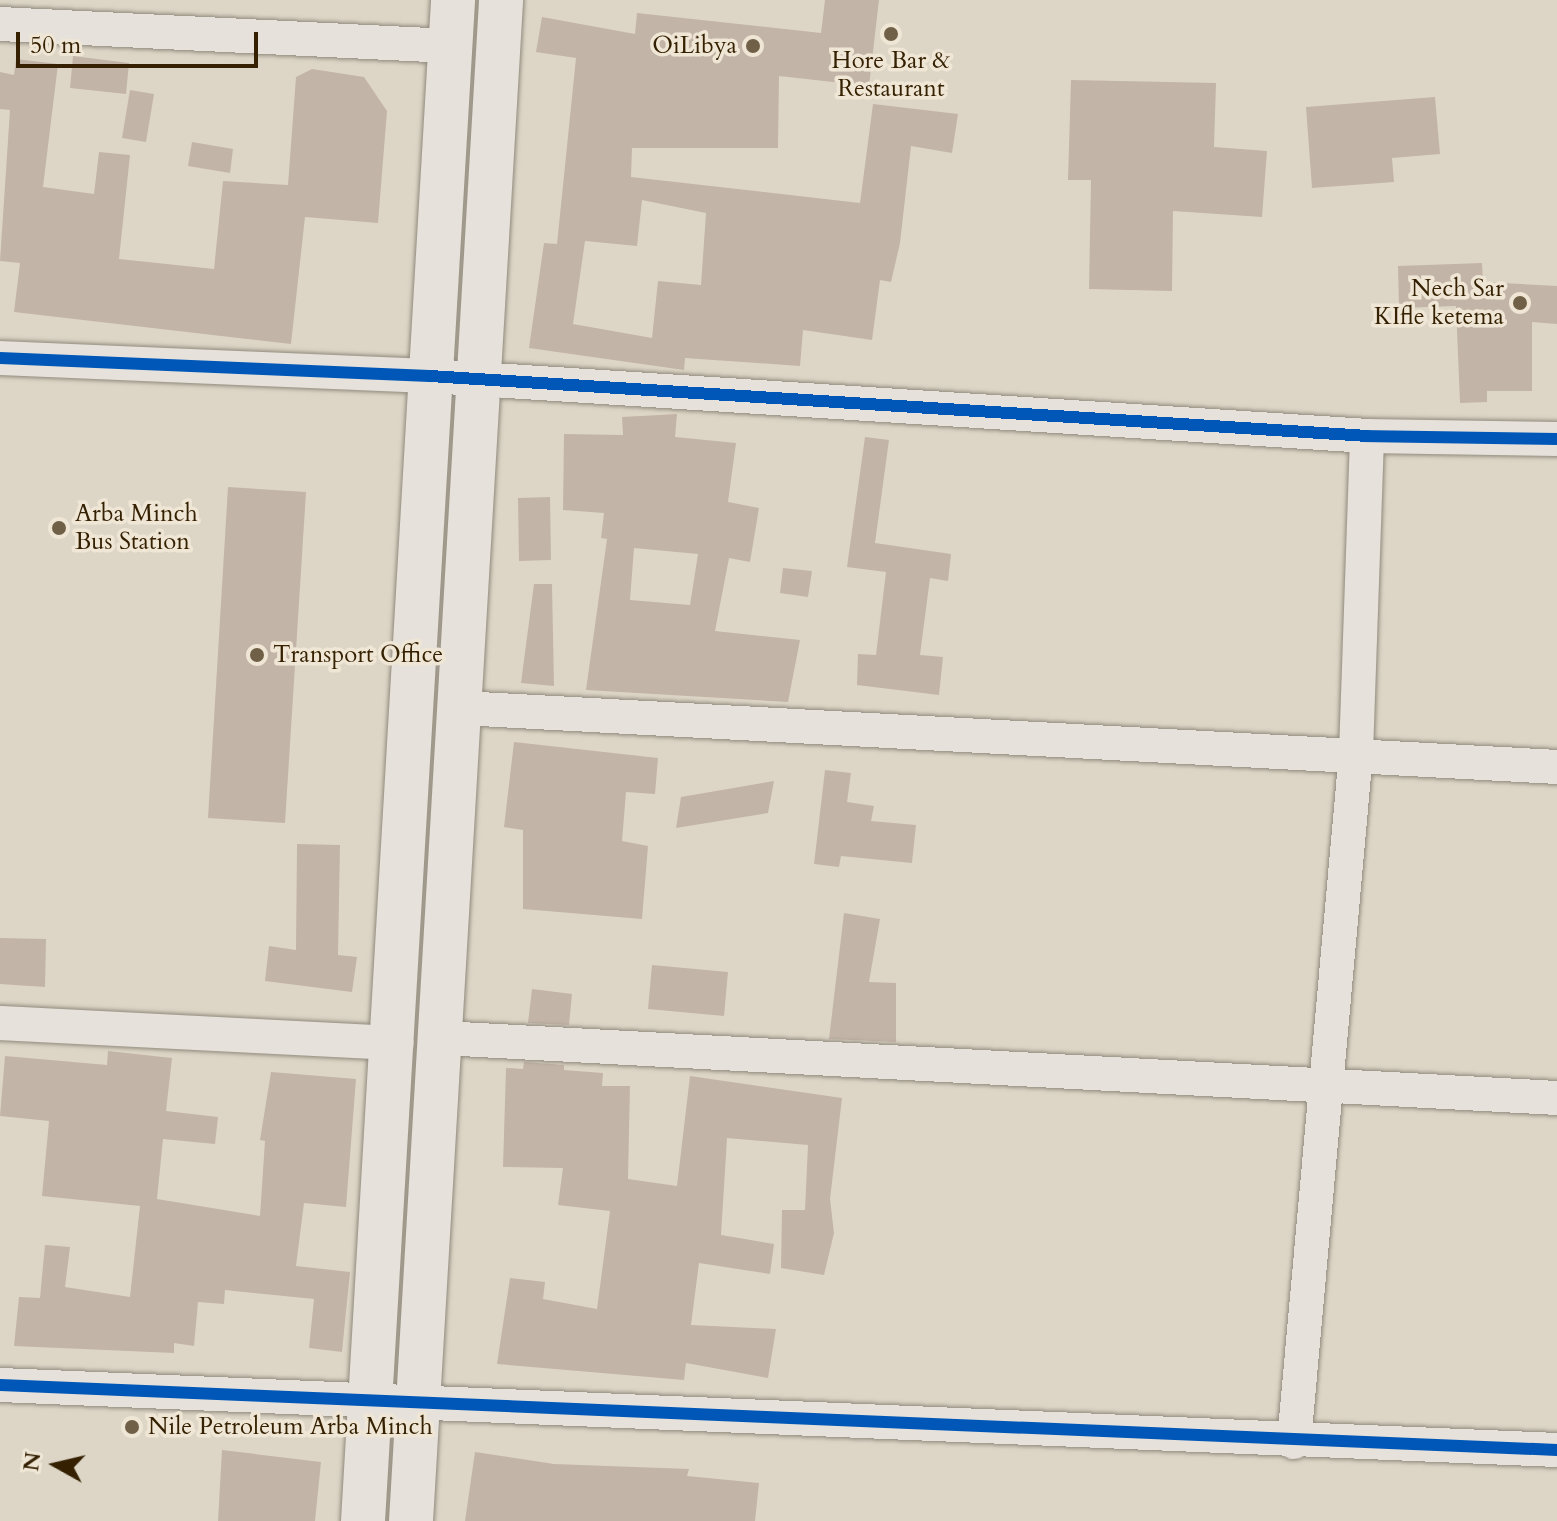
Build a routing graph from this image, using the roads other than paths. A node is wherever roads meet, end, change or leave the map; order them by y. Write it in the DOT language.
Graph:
graph roads {
  1 [pos="453,0"];
  2 [pos="501,0"];
  3 [pos="0,24"];
  4 [pos="451,46"];
  5 [pos="0,358"];
  6 [pos="430,376"];
  7 [pos="476,380"];
  8 [pos="1367,436"];
  9 [pos="1557,439"];
  10 [pos="461,708"];
  11 [pos="1356,753"];
  12 [pos="1557,767"];
  13 [pos="0,1023"];
  14 [pos="442,1038"];
  15 [pos="396,1043"];
  16 [pos="1322,1086"];
  17 [pos="1557,1098"];
  18 [pos="0,1385"];
  19 [pos="373,1400"];
  20 [pos="421,1406"];
  21 [pos="1294,1442"];
  22 [pos="1557,1450"];
  23 [pos="363,1521"];
  24 [pos="411,1521"];
  1 -- 4 [label="main road"];
  2 -- 7 [label="main road"];
  3 -- 4 [label="street"];
  4 -- 6 [label="main road"];
  5 -- 6 [label="street"];
  6 -- 7 [label="street"];
  6 -- 15 [label="main road"];
  7 -- 8 [label="street"];
  7 -- 10 [label="main road"];
  8 -- 9 [label="street"];
  8 -- 11 [label="street"];
  10 -- 11 [label="street"];
  10 -- 14 [label="main road"];
  11 -- 12 [label="street"];
  11 -- 16 [label="street"];
  13 -- 15 [label="street"];
  14 -- 16 [label="street"];
  14 -- 20 [label="main road"];
  15 -- 19 [label="main road"];
  16 -- 17 [label="street"];
  16 -- 21 [label="street"];
  18 -- 19 [label="street"];
  19 -- 20 [label="street"];
  19 -- 23 [label="main road"];
  20 -- 21 [label="street"];
  20 -- 24 [label="main road"];
  21 -- 22 [label="street"];
}
